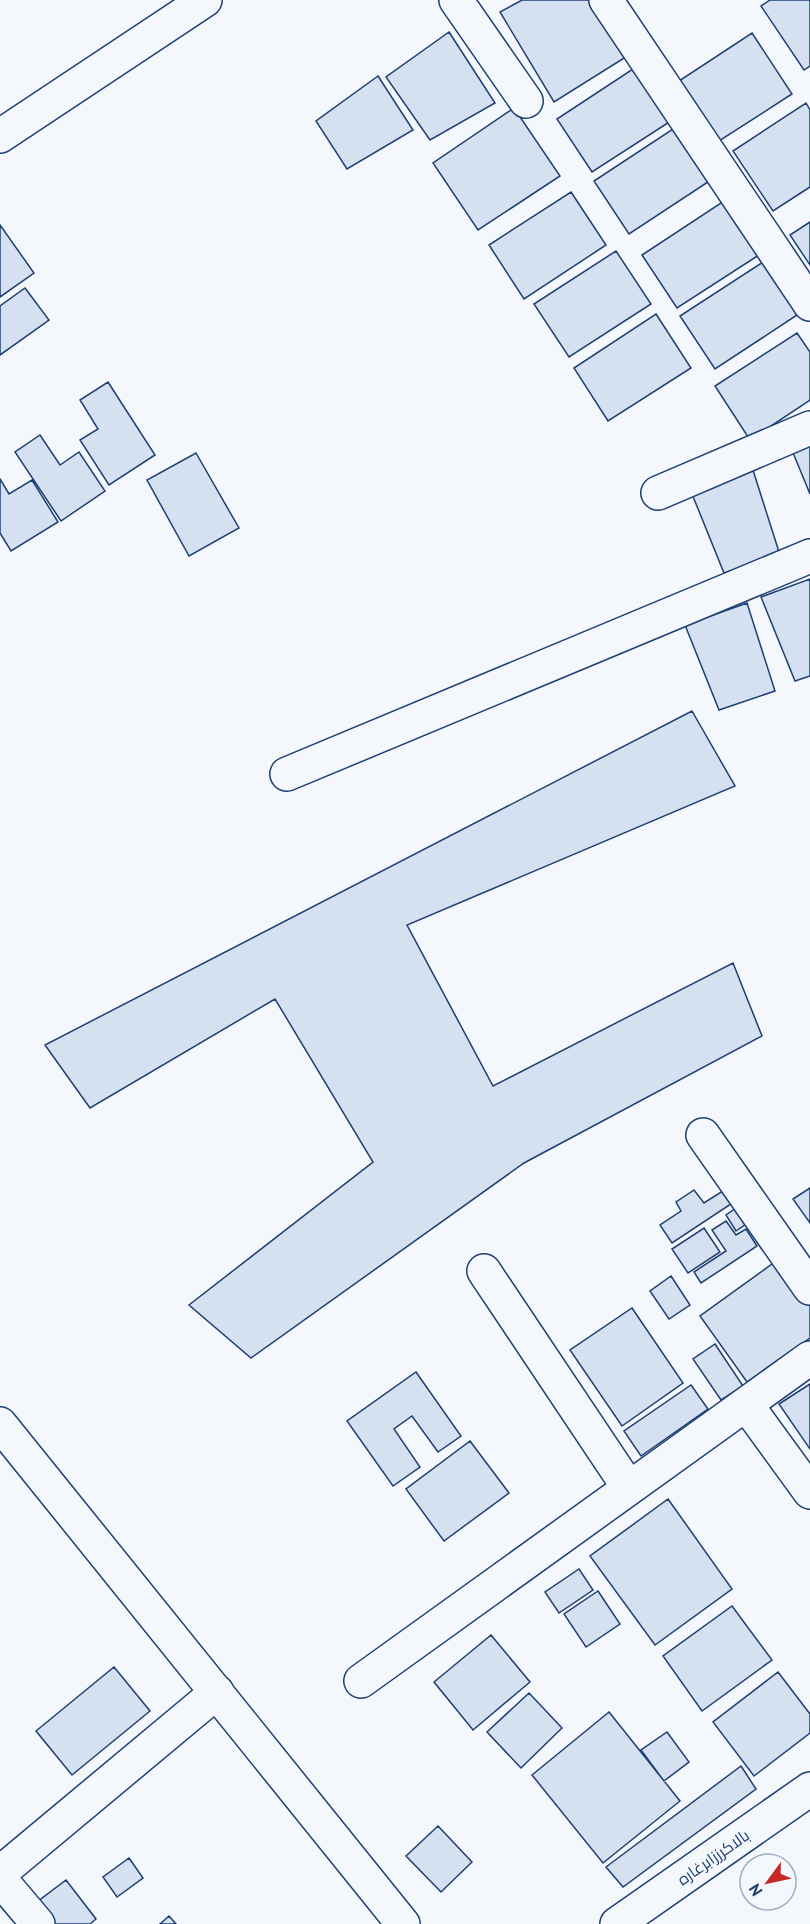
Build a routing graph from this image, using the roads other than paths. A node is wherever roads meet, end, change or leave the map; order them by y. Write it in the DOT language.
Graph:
graph roads {
  1 [pos="205,0"];
  2 [pos="456,0"];
  3 [pos="606,0"];
  4 [pos="526,101"];
  5 [pos="0,136"];
  6 [pos="810,304"];
  7 [pos="810,428"];
  8 [pos="658,492"];
  9 [pos="810,556"];
  10 [pos="287,774"];
  11 [pos="703,1135"];
  12 [pos="484,1272"];
  13 [pos="810,1288"];
  14 [pos="810,1358"];
  15 [pos="746,1404"];
  16 [pos="0,1424"];
  17 [pos="629,1488"];
  18 [pos="810,1492"];
  19 [pos="361,1681"];
  20 [pos="217,1692"];
  21 [pos="810,1790"];
  22 [pos="0,1873"];
  23 [pos="0,1879"];
  24 [pos="38,1924"];
  25 [pos="403,1924"];
  26 [pos="617,1924"];
  1 -- 5 [label="street"];
  2 -- 4 [label="street"];
  3 -- 6 [label="street"];
  7 -- 8 [label="street"];
  9 -- 10 [label="street"];
  11 -- 13 [label="street"];
  12 -- 17 [label="street"];
  14 -- 15 [label="street"];
  15 -- 17 [label="street"];
  15 -- 18 [label="street"];
  16 -- 20 [label="street"];
  17 -- 19 [label="street"];
  20 -- 22 [label="street"];
  20 -- 25 [label="street"];
  21 -- 26 [label="street, بالاکرززابرغاره"];
  23 -- 24 [label="street"];
}
